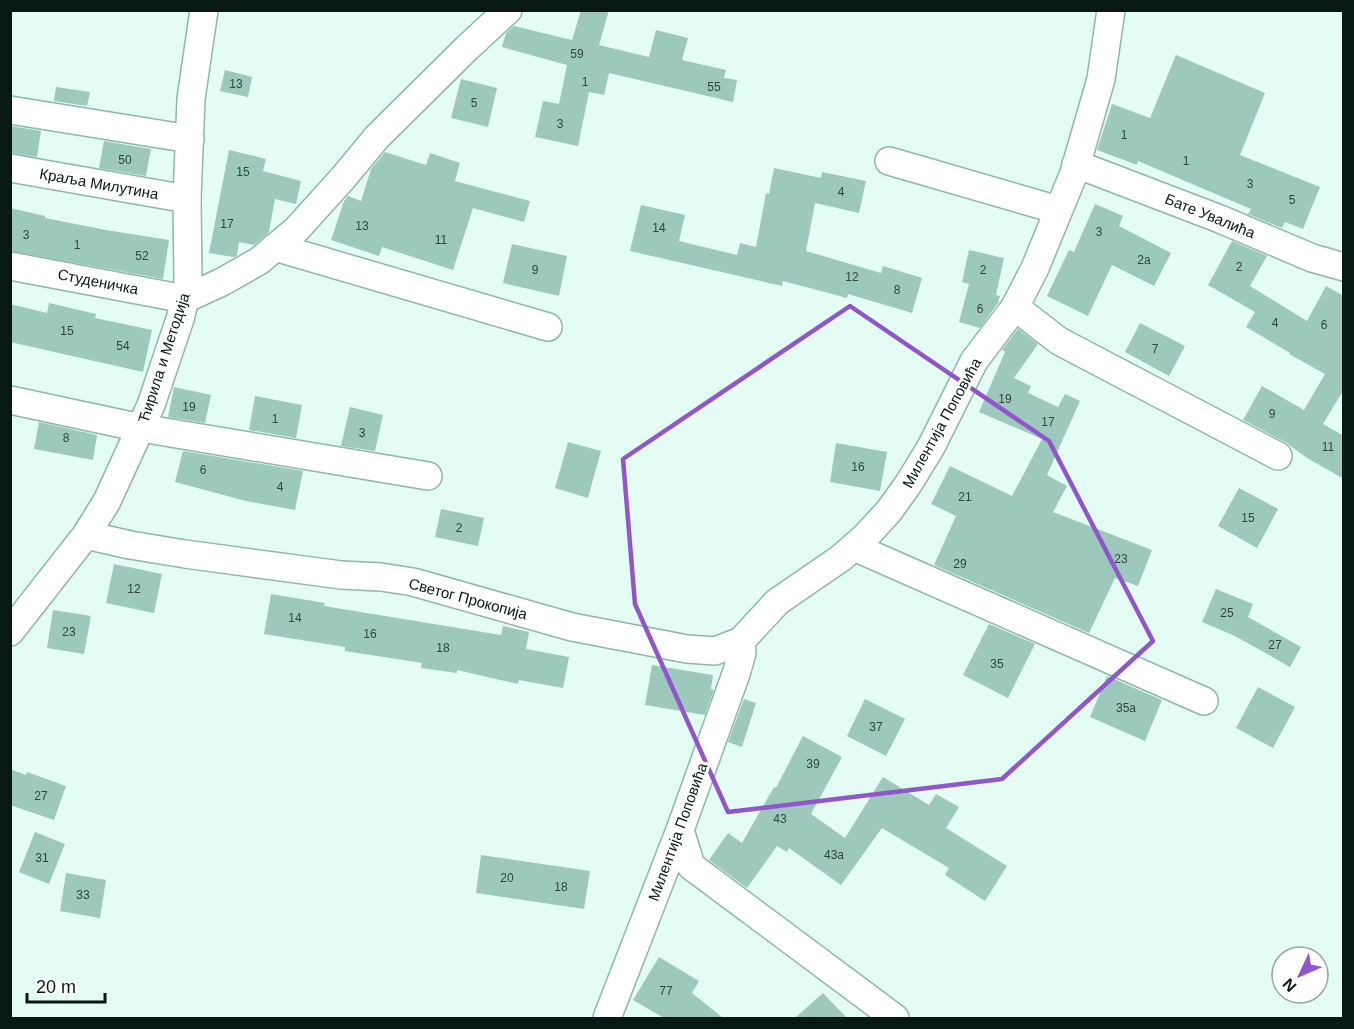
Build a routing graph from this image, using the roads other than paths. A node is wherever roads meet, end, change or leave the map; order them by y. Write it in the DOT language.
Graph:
graph roads {
  1 [pos="204,10"];
  2 [pos="508,10"];
  3 [pos="1111,10"];
  4 [pos="10,110"];
  5 [pos="190,139"];
  6 [pos="889,161"];
  7 [pos="1076,164"];
  8 [pos="10,168"];
  9 [pos="187,199"];
  10 [pos="1058,210"];
  11 [pos="275,247"];
  12 [pos="10,266"];
  13 [pos="1344,267"];
  14 [pos="186,299"];
  15 [pos="1015,307"];
  16 [pos="548,327"];
  17 [pos="10,400"];
  18 [pos="141,428"];
  19 [pos="1278,456"];
  20 [pos="428,476"];
  21 [pos="86,535"];
  22 [pos="854,547"];
  23 [pos="10,632"];
  24 [pos="741,641"];
  25 [pos="1204,701"];
  26 [pos="680,830"];
  27 [pos="607,1018"];
  28 [pos="895,1018"];
  1 -- 5 [label="street, Ћирила и Методија"];
  2 -- 11 [label="street"];
  3 -- 7 [label="street, Милентија Поповића"];
  4 -- 5 [label="street"];
  5 -- 9 [label="street, Ћирила и Методија"];
  6 -- 10 [label="street"];
  7 -- 10 [label="street, Милентија Поповића"];
  7 -- 13 [label="street, Бате Увалића"];
  8 -- 9 [label="street, Краља Милутина"];
  9 -- 14 [label="street, Ћирила и Методија"];
  10 -- 15 [label="street, Милентија Поповића"];
  11 -- 14 [label="street"];
  11 -- 16 [label="street"];
  12 -- 14 [label="street, Студеничка"];
  14 -- 18 [label="street, Ћирила и Методија"];
  15 -- 19 [label="street"];
  15 -- 22 [label="street, Милентија Поповића"];
  17 -- 18 [label="street"];
  18 -- 20 [label="street"];
  18 -- 21 [label="street, Ћирила и Методија"];
  21 -- 23 [label="street, Ћирила и Методија"];
  21 -- 24 [label="street, Светог Прокопија"];
  22 -- 24 [label="street, Милентија Поповића"];
  22 -- 25 [label="street"];
  24 -- 26 [label="street, Милентија Поповића"];
  26 -- 27 [label="street, Милентија Поповића"];
  26 -- 28 [label="street"];
}
